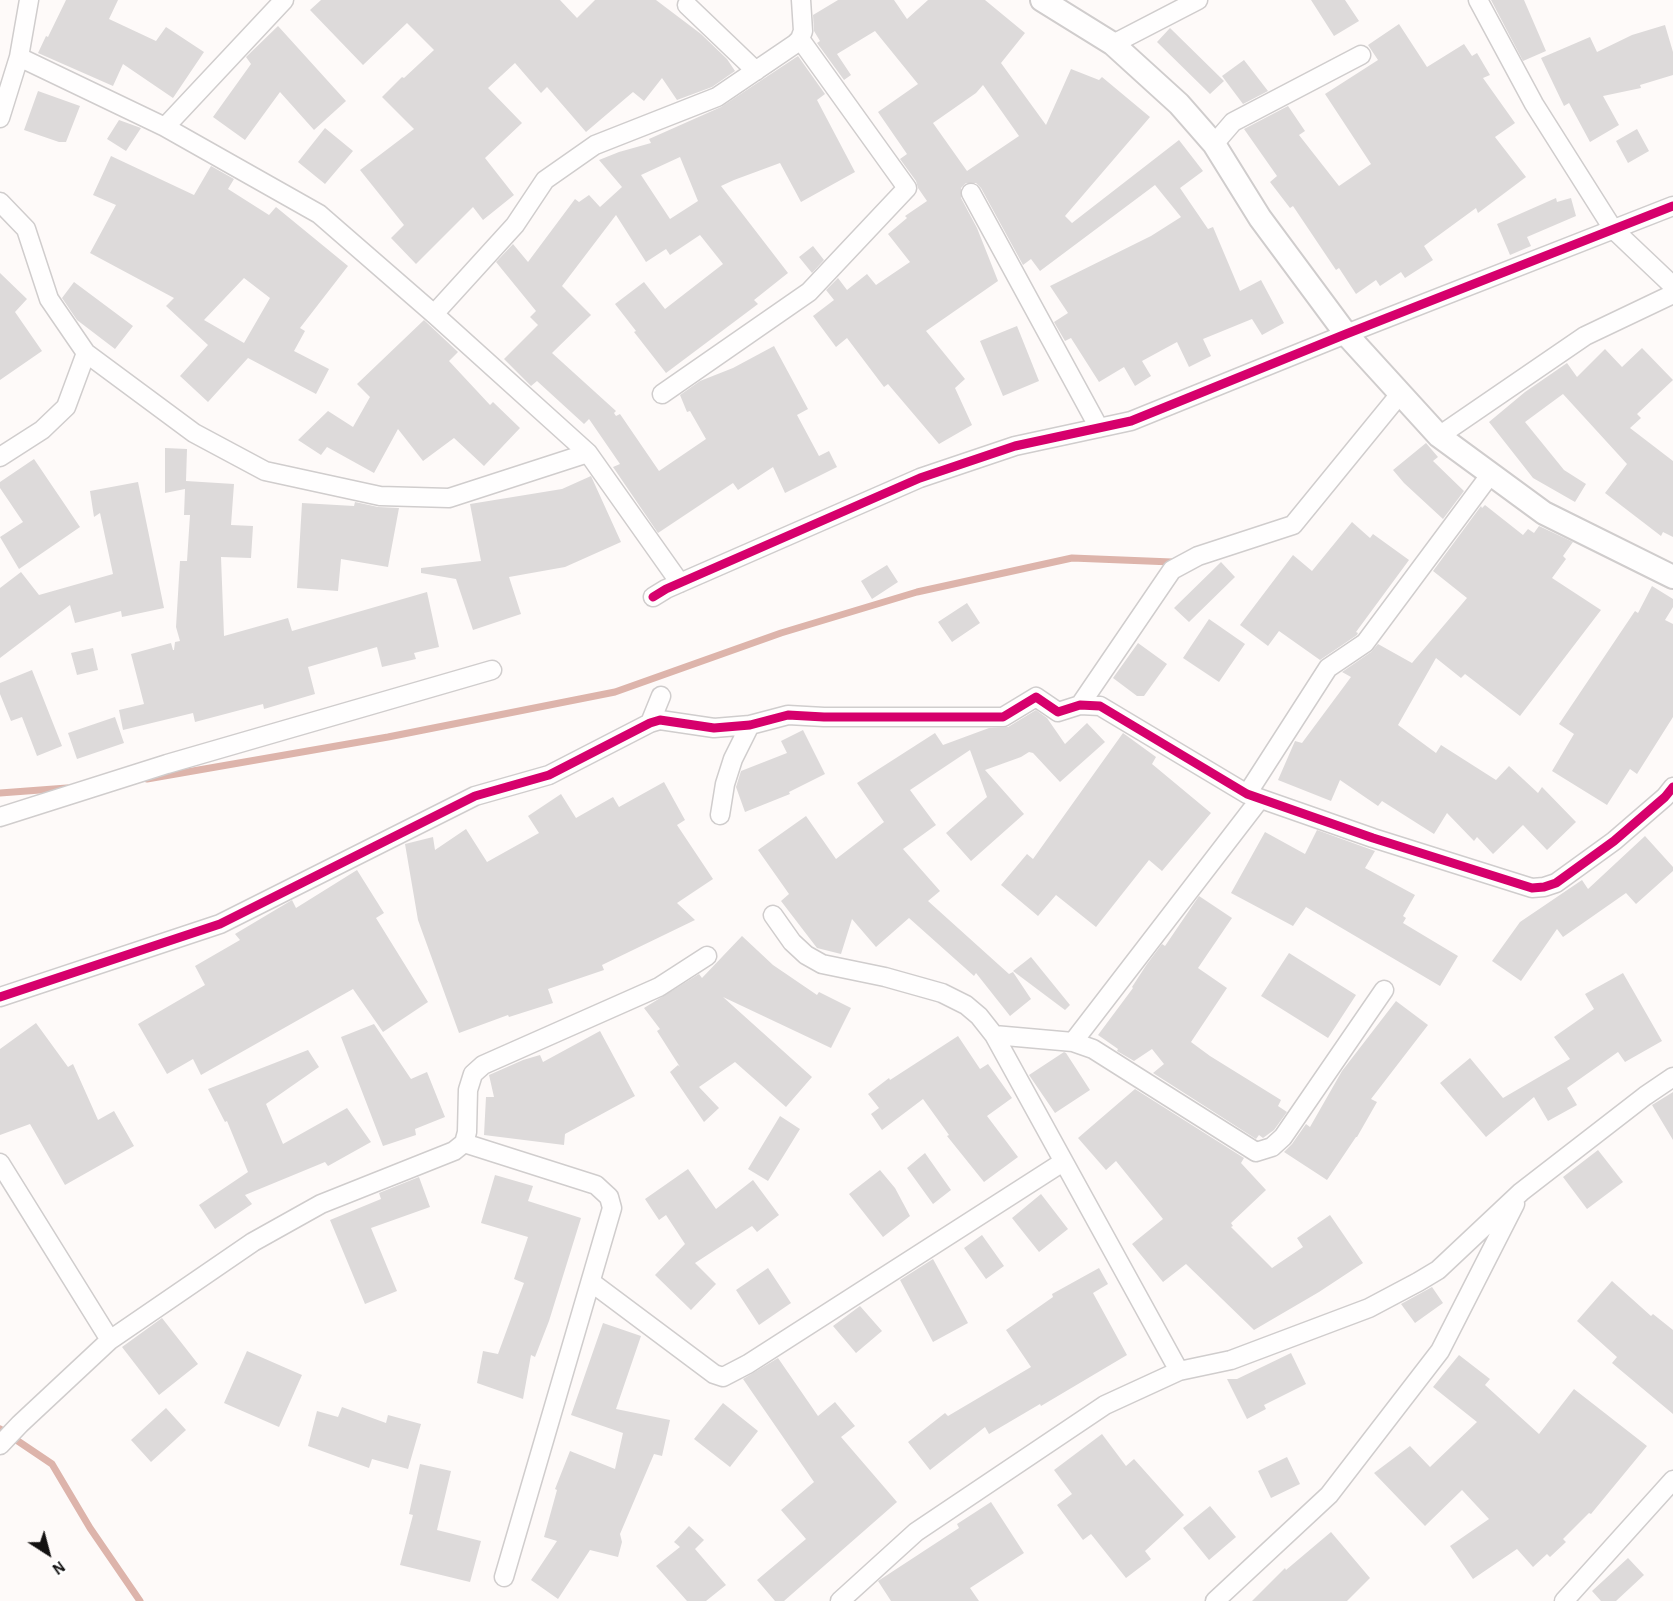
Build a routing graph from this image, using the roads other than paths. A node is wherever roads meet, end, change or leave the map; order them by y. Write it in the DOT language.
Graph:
graph roads {
  1 [pos="29,0"];
  2 [pos="284,0"];
  3 [pos="801,0"];
  4 [pos="1042,0"];
  5 [pos="1198,0"];
  6 [pos="1478,0"];
  7 [pos="691,2"];
  8 [pos="800,39"];
  9 [pos="1113,44"];
  10 [pos="1361,55"];
  11 [pos="19,57"];
  12 [pos="756,71"];
  13 [pos="0,118"];
  14 [pos="165,128"];
  15 [pos="1214,144"];
  16 [pos="971,192"];
  17 [pos="0,202"];
  18 [pos="1673,206"];
  19 [pos="1613,229"];
  20 [pos="1673,286"];
  21 [pos="1673,294"];
  22 [pos="434,314"];
  23 [pos="1346,334"];
  24 [pos="86,353"];
  25 [pos="662,394"];
  26 [pos="1400,394"];
  27 [pos="1099,428"];
  28 [pos="1439,436"];
  29 [pos="588,453"];
  30 [pos="0,457"];
  31 [pos="1490,475"];
  32 [pos="1673,577"];
  33 [pos="680,583"];
  34 [pos="653,597"];
  35 [pos="492,670"];
  36 [pos="661,696"];
  37 [pos="1080,705"];
  38 [pos="650,723"];
  39 [pos="750,725"];
  40 [pos="1670,796"];
  41 [pos="1253,797"];
  42 [pos="720,815"];
  43 [pos="0,817"];
  44 [pos="772,915"];
  45 [pos="707,956"];
  46 [pos="1384,990"];
  47 [pos="0,997"];
  48 [pos="994,1035"];
  49 [pos="1073,1041"];
  50 [pos="1673,1077"];
  51 [pos="464,1143"];
  52 [pos="1063,1162"];
  53 [pos="0,1163"];
  54 [pos="1521,1192"];
  55 [pos="591,1282"];
  56 [pos="110,1340"];
  57 [pos="1179,1371"];
  58 [pos="0,1445"];
  59 [pos="1673,1480"];
  60 [pos="504,1577"];
  61 [pos="840,1601"];
  62 [pos="1215,1601"];
  63 [pos="1564,1601"];
  1 -- 11 [label="street"];
  2 -- 14 [label="street"];
  3 -- 8 [label="street"];
  4 -- 9 [label="street"];
  5 -- 9 [label="street"];
  6 -- 19 [label="street"];
  7 -- 12 [label="street"];
  8 -- 12 [label="street"];
  8 -- 25 [label="street"];
  9 -- 15 [label="street"];
  10 -- 15 [label="street"];
  11 -- 13 [label="street"];
  11 -- 14 [label="street"];
  12 -- 22 [label="street"];
  14 -- 22 [label="street"];
  15 -- 23 [label="street"];
  16 -- 27 [label="street"];
  17 -- 24 [label="street"];
  18 -- 19 [label="street"];
  19 -- 20 [label="street"];
  19 -- 23 [label="street"];
  21 -- 28 [label="street"];
  22 -- 29 [label="street"];
  23 -- 26 [label="street"];
  23 -- 27 [label="street"];
  24 -- 29 [label="street"];
  24 -- 30 [label="street"];
  26 -- 28 [label="street"];
  26 -- 37 [label="street"];
  27 -- 33 [label="street"];
  28 -- 31 [label="street"];
  29 -- 33 [label="street"];
  31 -- 32 [label="street"];
  31 -- 41 [label="street"];
  33 -- 34 [label="street"];
  35 -- 43 [label="street"];
  36 -- 38 [label="street"];
  37 -- 39 [label="street"];
  37 -- 41 [label="street"];
  38 -- 39 [label="street"];
  38 -- 47 [label="street"];
  39 -- 42 [label="street"];
  40 -- 41 [label="street"];
  41 -- 49 [label="street"];
  44 -- 48 [label="street"];
  45 -- 51 [label="street"];
  46 -- 49 [label="street"];
  48 -- 49 [label="street"];
  48 -- 52 [label="street"];
  50 -- 54 [label="street"];
  51 -- 55 [label="street"];
  51 -- 56 [label="street"];
  52 -- 55 [label="street"];
  52 -- 57 [label="street"];
  53 -- 56 [label="street"];
  54 -- 57 [label="street"];
  54 -- 62 [label="street"];
  55 -- 60 [label="street"];
  56 -- 58 [label="street"];
  57 -- 61 [label="street"];
  59 -- 63 [label="street"];
}
